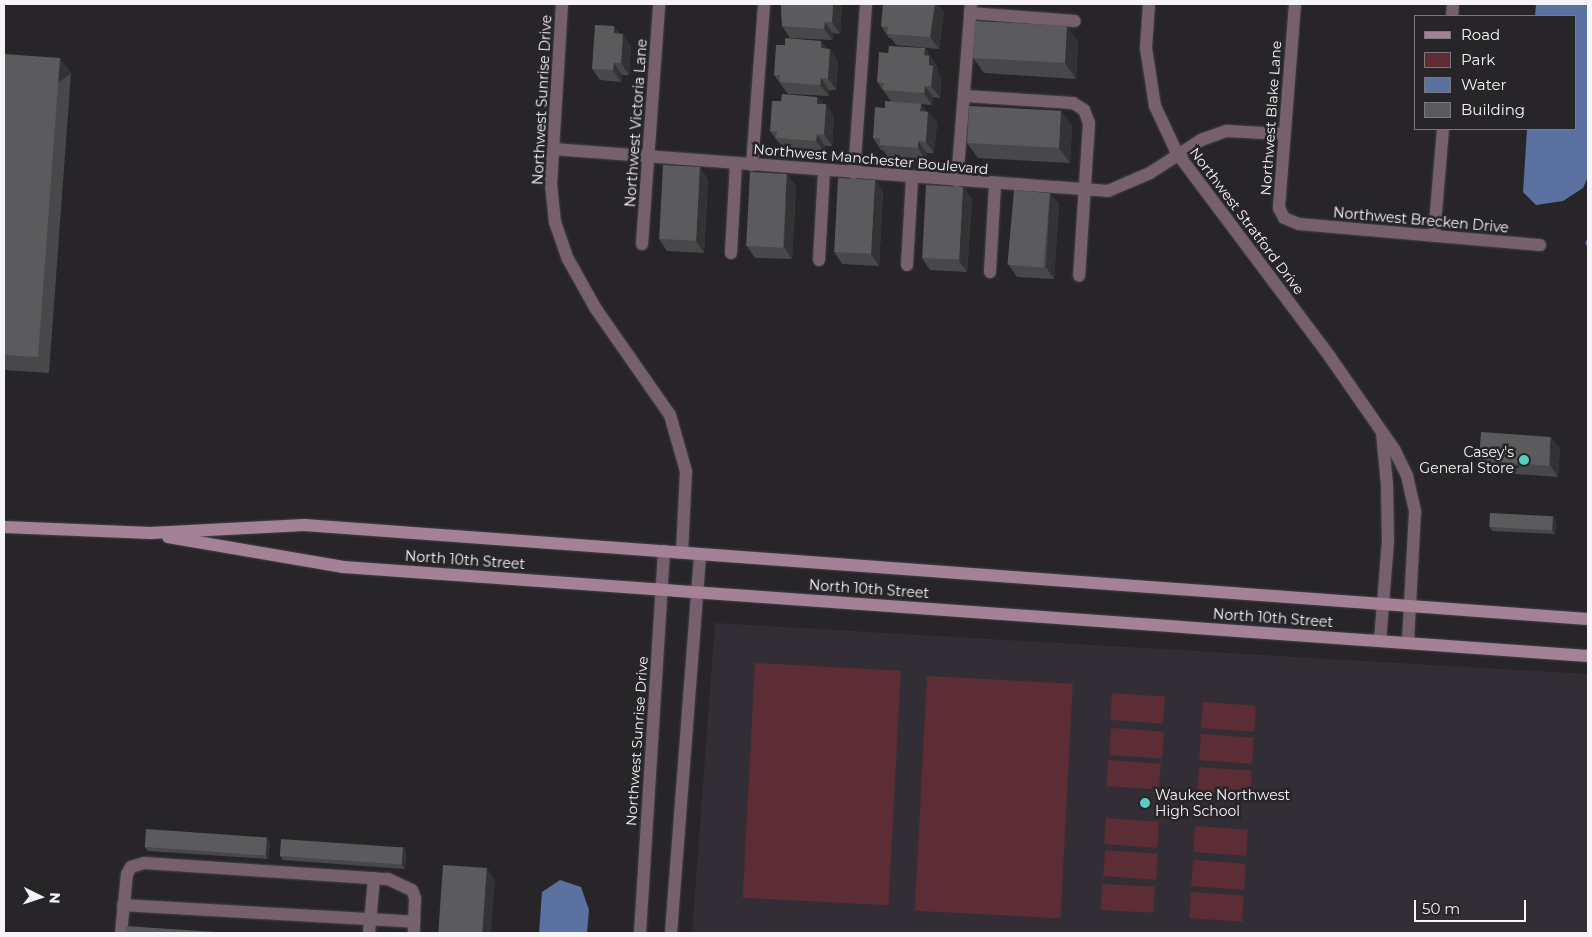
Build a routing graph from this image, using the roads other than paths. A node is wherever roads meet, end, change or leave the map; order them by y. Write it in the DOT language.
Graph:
graph roads {
  1 [pos="562,4"];
  2 [pos="660,4"];
  3 [pos="764,4"];
  4 [pos="866,4"];
  5 [pos="1149,4"];
  6 [pos="1295,4"];
  7 [pos="971,8"];
  8 [pos="1075,21"];
  9 [pos="965,96"];
  10 [pos="1443,130"];
  11 [pos="1284,134"];
  12 [pos="553,150"];
  13 [pos="1177,153"];
  14 [pos="648,156"];
  15 [pos="736,163"];
  16 [pos="752,165"];
  17 [pos="824,170"];
  18 [pos="854,173"];
  19 [pos="912,178"];
  20 [pos="957,181"];
  21 [pos="995,184"];
  22 [pos="1084,190"];
  23 [pos="1298,224"];
  24 [pos="1434,236"];
  25 [pos="642,244"];
  26 [pos="1540,245"];
  27 [pos="731,253"];
  28 [pos="819,260"];
  29 [pos="907,265"];
  30 [pos="990,272"];
  31 [pos="1079,276"];
  32 [pos="1382,433"];
  33 [pos="4,527"];
  34 [pos="151,533"];
  35 [pos="664,551"];
  36 [pos="682,552"];
  37 [pos="700,554"];
  38 [pos="662,590"];
  39 [pos="697,592"];
  40 [pos="1383,603"];
  41 [pos="1411,605"];
  42 [pos="1588,619"];
  43 [pos="1380,641"];
  44 [pos="1408,643"];
  45 [pos="1588,656"];
  46 [pos="374,878"];
  47 [pos="123,905"];
  48 [pos="370,927"];
  49 [pos="414,928"];
  50 [pos="121,933"];
  51 [pos="640,933"];
  52 [pos="671,933"];
  1 -- 12 [label="street, Northwest Sunrise Drive"];
  2 -- 14 [label="street, Northwest Victoria Lane"];
  3 -- 16 [label="street"];
  4 -- 18 [label="street"];
  5 -- 13 [label="street, Northwest Stratford Drive"];
  6 -- 11 [label="street, Northwest Blake Lane"];
  7 -- 8 [label="street"];
  7 -- 9 [label="street"];
  9 -- 20 [label="street"];
  9 -- 22 [label="street"];
  10 -- 24 [label="street"];
  11 -- 13 [label="street, Northwest Manchester Boulevard"];
  11 -- 23 [label="street, Northwest Blake Lane"];
  12 -- 14 [label="street, Northwest Manchester Boulevard"];
  12 -- 36 [label="street, Northwest Sunrise Drive"];
  13 -- 22 [label="street, Northwest Manchester Boulevard"];
  13 -- 32 [label="street, Northwest Stratford Drive"];
  14 -- 15 [label="street, Northwest Manchester Boulevard"];
  14 -- 25 [label="street, Northwest Victoria Lane"];
  15 -- 16 [label="street, Northwest Manchester Boulevard"];
  15 -- 27 [label="street"];
  16 -- 17 [label="street, Northwest Manchester Boulevard"];
  17 -- 18 [label="street, Northwest Manchester Boulevard"];
  17 -- 28 [label="street"];
  18 -- 19 [label="street, Northwest Manchester Boulevard"];
  19 -- 20 [label="street, Northwest Manchester Boulevard"];
  19 -- 29 [label="street"];
  20 -- 21 [label="street, Northwest Manchester Boulevard"];
  21 -- 22 [label="street, Northwest Manchester Boulevard"];
  21 -- 30 [label="street"];
  22 -- 31 [label="street"];
  23 -- 24 [label="street, Northwest Brecken Drive"];
  24 -- 26 [label="street, Northwest Brecken Drive"];
  32 -- 40 [label="street, Northwest Stratford Drive"];
  32 -- 41 [label="street, Northwest Stratford Drive"];
  33 -- 34 [label="main road, North 10th Street"];
  34 -- 35 [label="main road, North 10th Street"];
  34 -- 38 [label="main road, North 10th Street"];
  35 -- 36 [label="main road, North 10th Street"];
  35 -- 38 [label="street, Northwest Sunrise Drive"];
  36 -- 37 [label="main road, North 10th Street"];
  37 -- 39 [label="street"];
  37 -- 40 [label="main road, North 10th Street"];
  38 -- 39 [label="main road, North 10th Street"];
  38 -- 51 [label="street, Northwest Sunrise Drive"];
  39 -- 43 [label="main road, North 10th Street"];
  39 -- 52 [label="street"];
  40 -- 41 [label="main road, North 10th Street"];
  40 -- 43 [label="street, Northwest Stratford Drive"];
  41 -- 42 [label="main road, North 10th Street"];
  41 -- 44 [label="street, Northwest Stratford Drive"];
  43 -- 44 [label="main road, North 10th Street"];
  44 -- 45 [label="main road, North 10th Street"];
  46 -- 47 [label="street"];
  46 -- 48 [label="street"];
  46 -- 49 [label="street"];
  47 -- 48 [label="street"];
  47 -- 50 [label="street"];
  48 -- 49 [label="street"];
}
